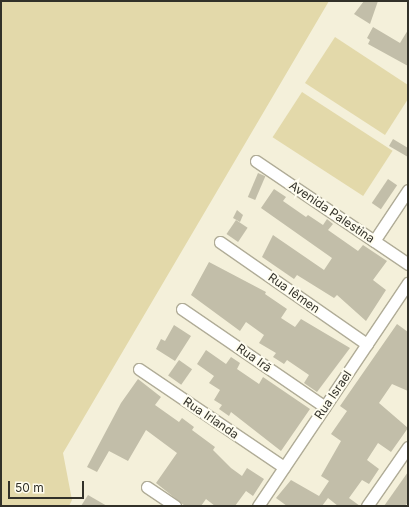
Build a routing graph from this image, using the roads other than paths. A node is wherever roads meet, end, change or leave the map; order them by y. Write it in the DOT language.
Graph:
graph roads {
  1 [pos="256,161"];
  2 [pos="408,190"];
  3 [pos="374,241"];
  4 [pos="220,242"];
  5 [pos="408,264"];
  6 [pos="408,283"];
  7 [pos="182,309"];
  8 [pos="367,344"];
  9 [pos="139,369"];
  10 [pos="325,407"];
  11 [pos="408,447"];
  12 [pos="284,467"];
  13 [pos="147,488"];
  14 [pos="175,506"];
  15 [pos="258,506"];
  16 [pos="367,506"];
  1 -- 3 [label="street, Avenida Palestina"];
  2 -- 3 [label="street"];
  3 -- 5 [label="street, Avenida Palestina"];
  4 -- 8 [label="street, Rua Iêmen"];
  6 -- 8 [label="street, Rua Israel"];
  7 -- 10 [label="street, Rua Irã"];
  8 -- 10 [label="street, Rua Israel"];
  9 -- 12 [label="street, Rua Irlanda"];
  10 -- 12 [label="street, Rua Israel"];
  11 -- 16 [label="street"];
  12 -- 15 [label="street, Rua Israel"];
  13 -- 14 [label="street"];
}
